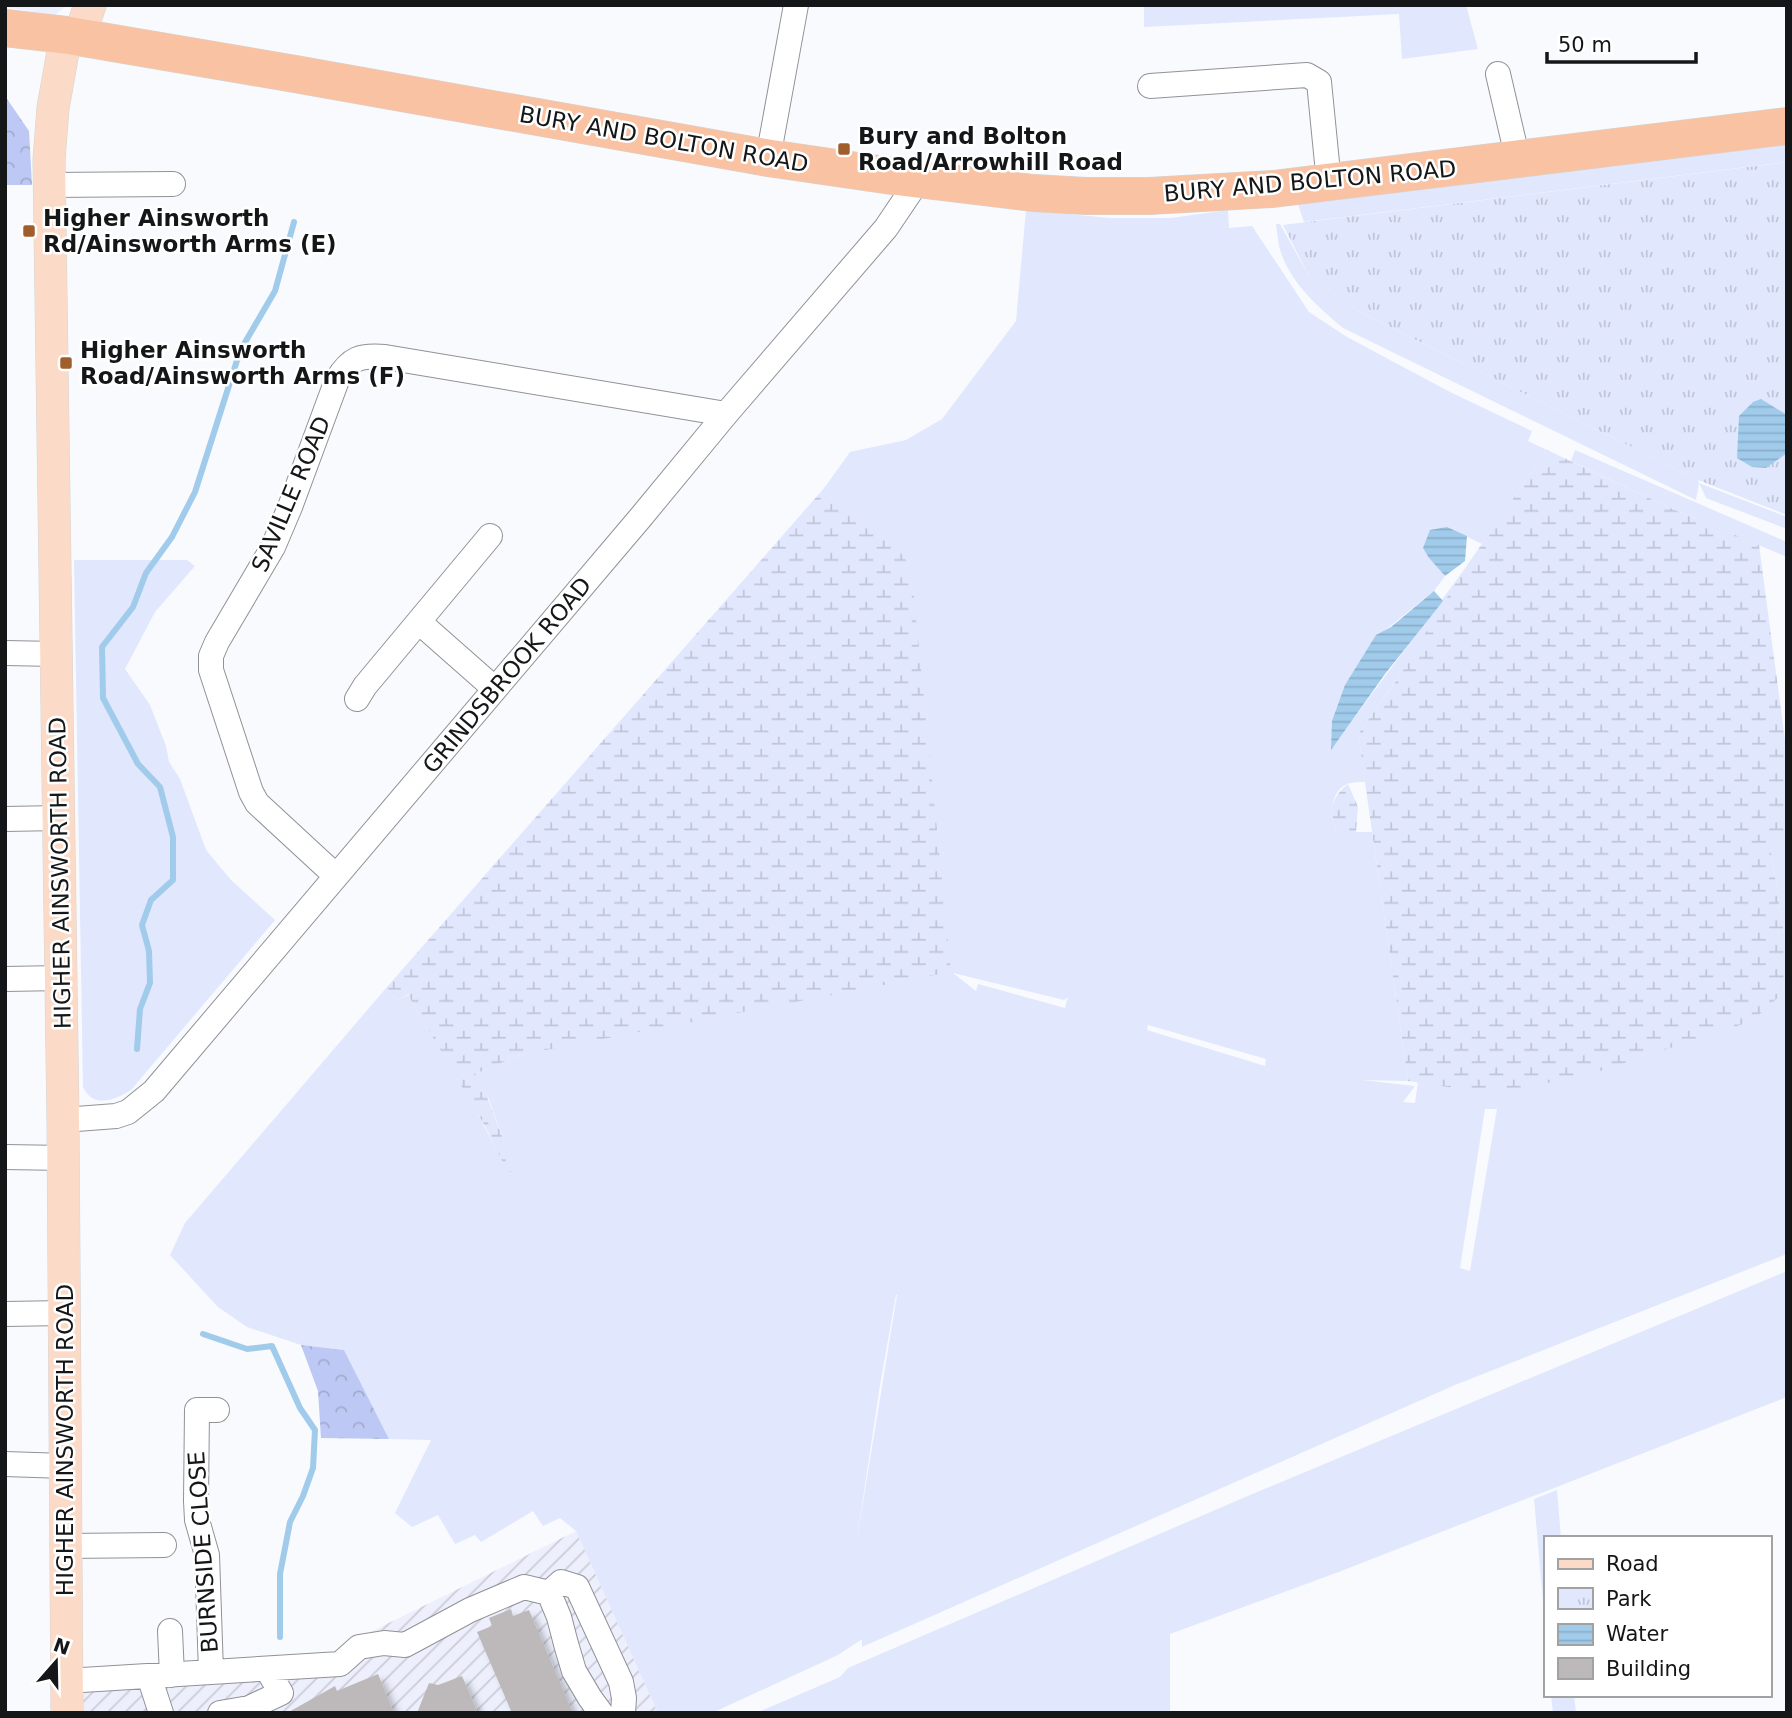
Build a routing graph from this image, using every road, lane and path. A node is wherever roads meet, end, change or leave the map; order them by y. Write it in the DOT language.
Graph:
graph roads {
  1 [pos="796,5"];
  2 [pos="78,26"];
  3 [pos="5,28"];
  4 [pos="1498,74"];
  5 [pos="1150,86"];
  6 [pos="1787,126"];
  7 [pos="768,158"];
  8 [pos="1518,160"];
  9 [pos="919,179"];
  10 [pos="1329,183"];
  11 [pos="173,184"];
  12 [pos="49,185"];
  13 [pos="726,414"];
  14 [pos="490,536"];
  15 [pos="419,622"];
  16 [pos="5,653"];
  17 [pos="57,654"];
  18 [pos="495,689"];
  19 [pos="357,699"];
  20 [pos="59,818"];
  21 [pos="5,819"];
  22 [pos="336,876"];
  23 [pos="62,978"];
  24 [pos="5,979"];
  25 [pos="64,1120"];
  26 [pos="5,1157"];
  27 [pos="64,1158"];
  28 [pos="64,1313"];
  29 [pos="5,1314"];
  30 [pos="217,1410"];
  31 [pos="5,1464"];
  32 [pos="65,1466"];
  33 [pos="164,1545"];
  34 [pos="65,1546"];
  35 [pos="549,1593"];
  36 [pos="170,1631"];
  37 [pos="267,1669"];
  38 [pos="211,1672"];
  39 [pos="161,1675"];
  40 [pos="66,1681"];
  41 [pos="67,1713"];
  42 [pos="161,1713"];
  43 [pos="220,1713"];
  44 [pos="601,1713"];
  45 [pos="623,1713"];
  1 -- 7 [label="street"];
  2 -- 3 [label="highway, BURY AND BOLTON ROAD"];
  2 -- 7 [label="highway, BURY AND BOLTON ROAD"];
  2 -- 12 [label="main road, HIGHER AINSWORTH ROAD"];
  4 -- 8 [label="street"];
  5 -- 10 [label="street"];
  6 -- 8 [label="highway, BURY AND BOLTON ROAD"];
  7 -- 9 [label="highway, BURY AND BOLTON ROAD"];
  8 -- 10 [label="highway, BURY AND BOLTON ROAD"];
  9 -- 10 [label="highway, BURY AND BOLTON ROAD"];
  9 -- 13 [label="street, GRINDSBROOK ROAD"];
  11 -- 12 [label="street"];
  12 -- 17 [label="main road, HIGHER AINSWORTH ROAD"];
  13 -- 18 [label="street, GRINDSBROOK ROAD"];
  13 -- 22 [label="street, SAVILLE ROAD"];
  14 -- 15 [label="street"];
  15 -- 18 [label="street"];
  15 -- 19 [label="street"];
  16 -- 17 [label="street"];
  17 -- 20 [label="main road, HIGHER AINSWORTH ROAD"];
  18 -- 22 [label="street, GRINDSBROOK ROAD"];
  20 -- 21 [label="street"];
  20 -- 23 [label="main road, HIGHER AINSWORTH ROAD"];
  22 -- 25 [label="street, GRINDSBROOK ROAD"];
  23 -- 24 [label="street"];
  23 -- 25 [label="main road, HIGHER AINSWORTH ROAD"];
  25 -- 27 [label="main road, HIGHER AINSWORTH ROAD"];
  26 -- 27 [label="street"];
  27 -- 28 [label="main road, HIGHER AINSWORTH ROAD"];
  28 -- 29 [label="street"];
  28 -- 32 [label="main road, HIGHER AINSWORTH ROAD"];
  30 -- 38 [label="street, BURNSIDE CLOSE"];
  31 -- 32 [label="street"];
  32 -- 34 [label="main road, HIGHER AINSWORTH ROAD"];
  33 -- 34 [label="street"];
  34 -- 40 [label="main road, HIGHER AINSWORTH ROAD"];
  35 -- 37 [label="street"];
  35 -- 44 [label="street"];
  35 -- 45 [label="street"];
  36 -- 39 [label="street"];
  37 -- 38 [label="street"];
  37 -- 43 [label="street"];
  38 -- 39 [label="street"];
  39 -- 40 [label="street"];
  39 -- 42 [label="street"];
  40 -- 41 [label="main road, HIGHER AINSWORTH ROAD"];
}
